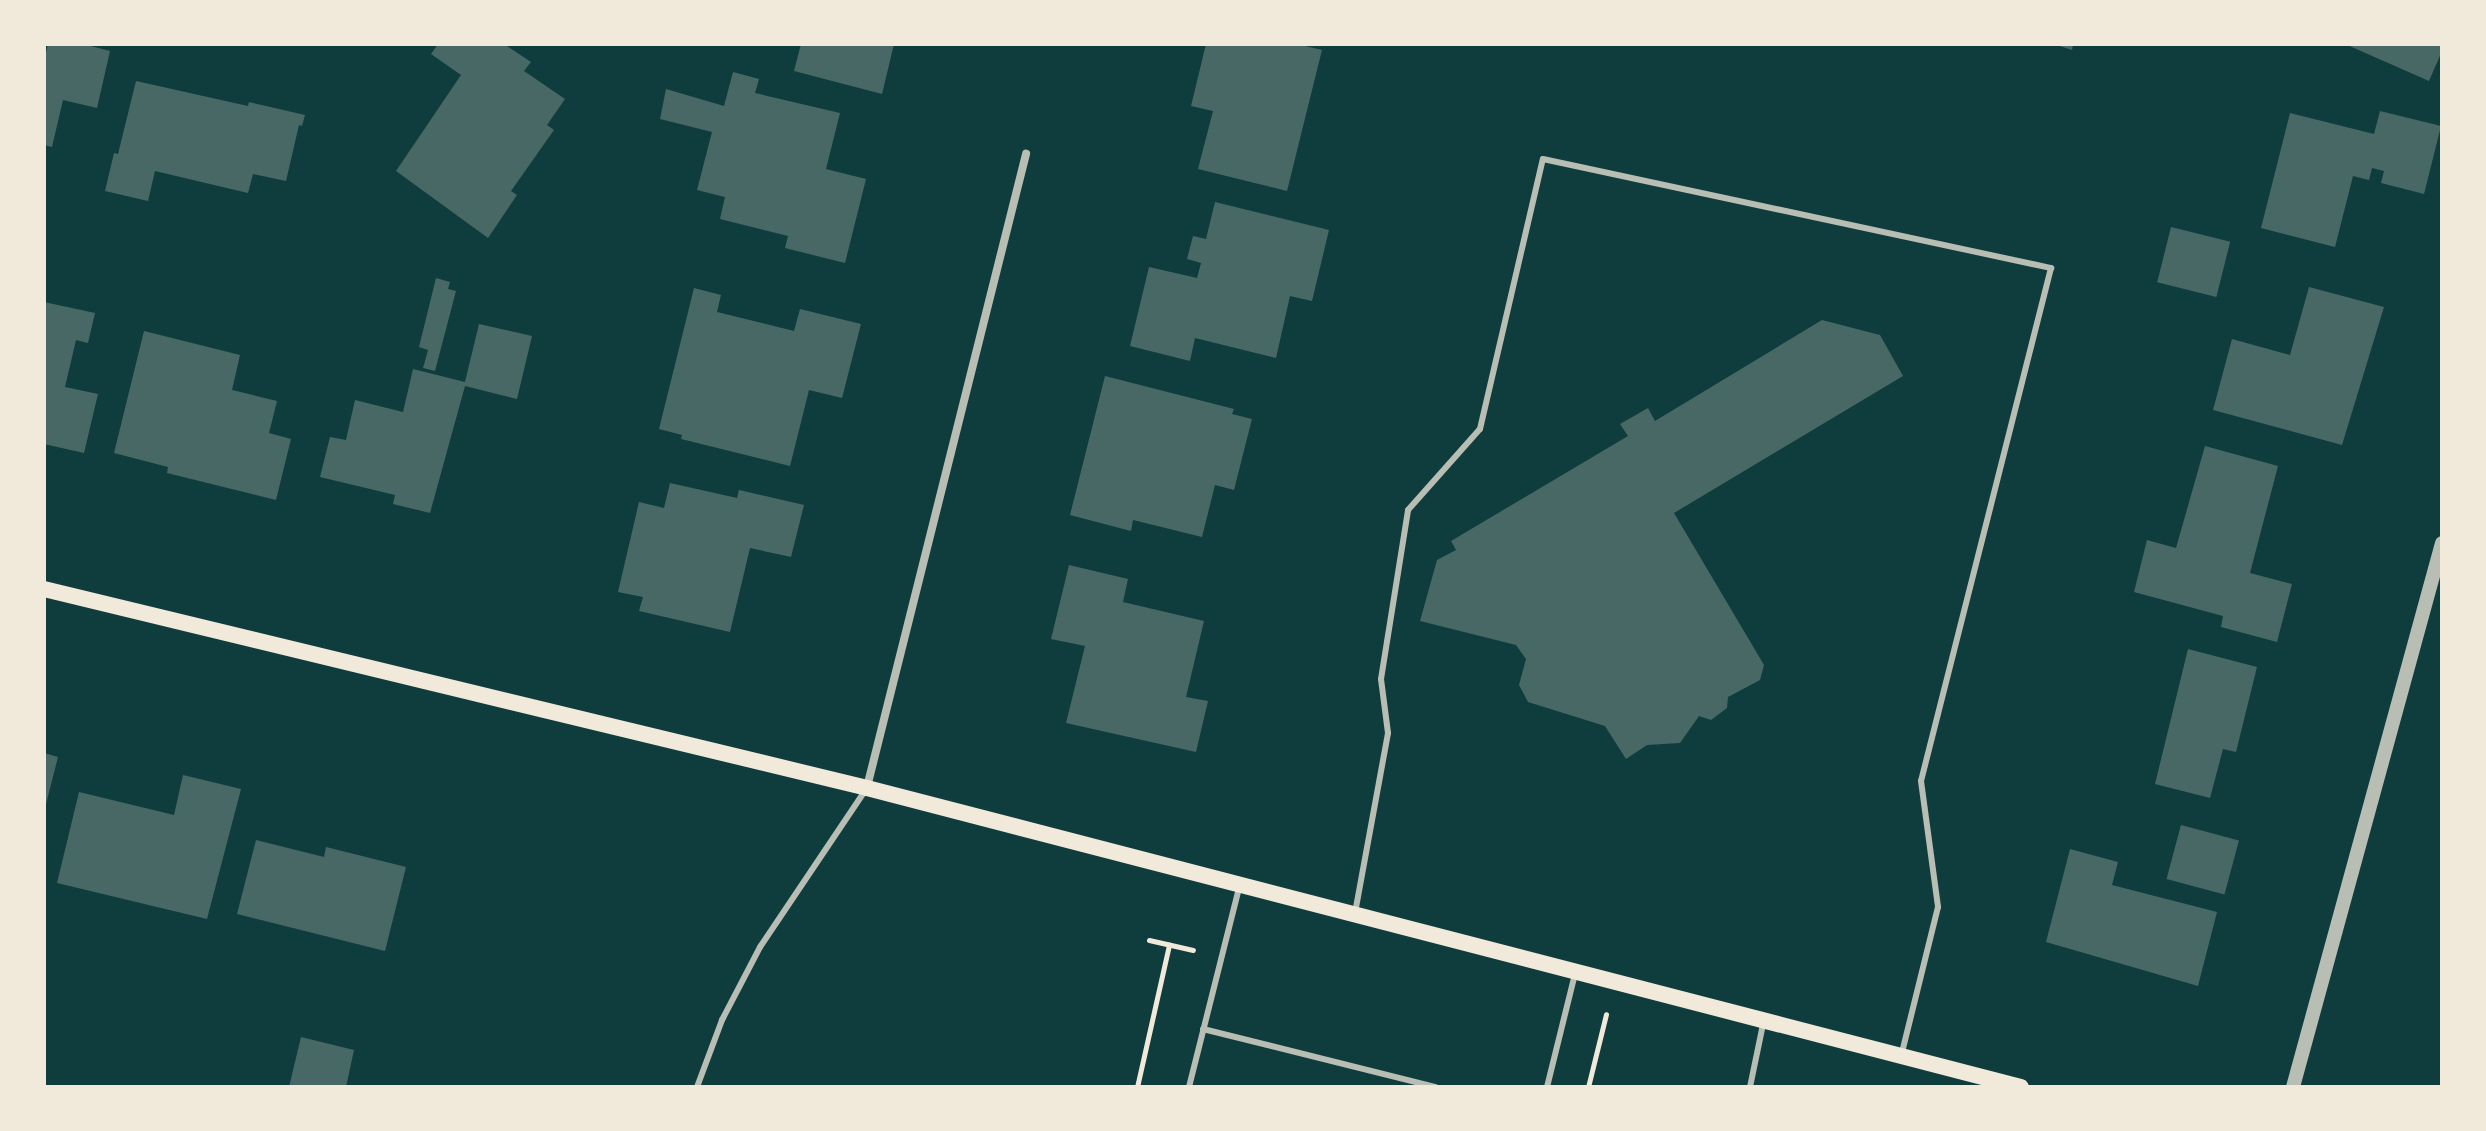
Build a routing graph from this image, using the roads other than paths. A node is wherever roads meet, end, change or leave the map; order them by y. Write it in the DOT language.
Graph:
graph roads {
  1 [pos="1026,154"];
  2 [pos="2442,543"];
  3 [pos="44,589"];
  4 [pos="867,788"];
  5 [pos="1239,884"];
  6 [pos="1355,915"];
  7 [pos="1576,972"];
  8 [pos="1763,1020"];
  9 [pos="1203,1029"];
  10 [pos="1901,1056"];
  11 [pos="697,1087"];
  12 [pos="1189,1087"];
  13 [pos="1436,1087"];
  14 [pos="1547,1087"];
  15 [pos="1750,1087"];
  16 [pos="2021,1087"];
  17 [pos="2293,1087"];
  1 -- 4 [label="street"];
  2 -- 17 [label="street"];
  3 -- 4 [label="main road"];
  4 -- 5 [label="main road"];
  4 -- 11 [label="lane"];
  5 -- 6 [label="main road"];
  5 -- 9 [label="lane"];
  6 -- 7 [label="main road"];
  6 -- 10 [label="lane"];
  7 -- 8 [label="main road"];
  7 -- 14 [label="lane"];
  8 -- 10 [label="main road"];
  8 -- 15 [label="lane"];
  9 -- 12 [label="lane"];
  9 -- 13 [label="lane"];
  10 -- 16 [label="main road"];
}
